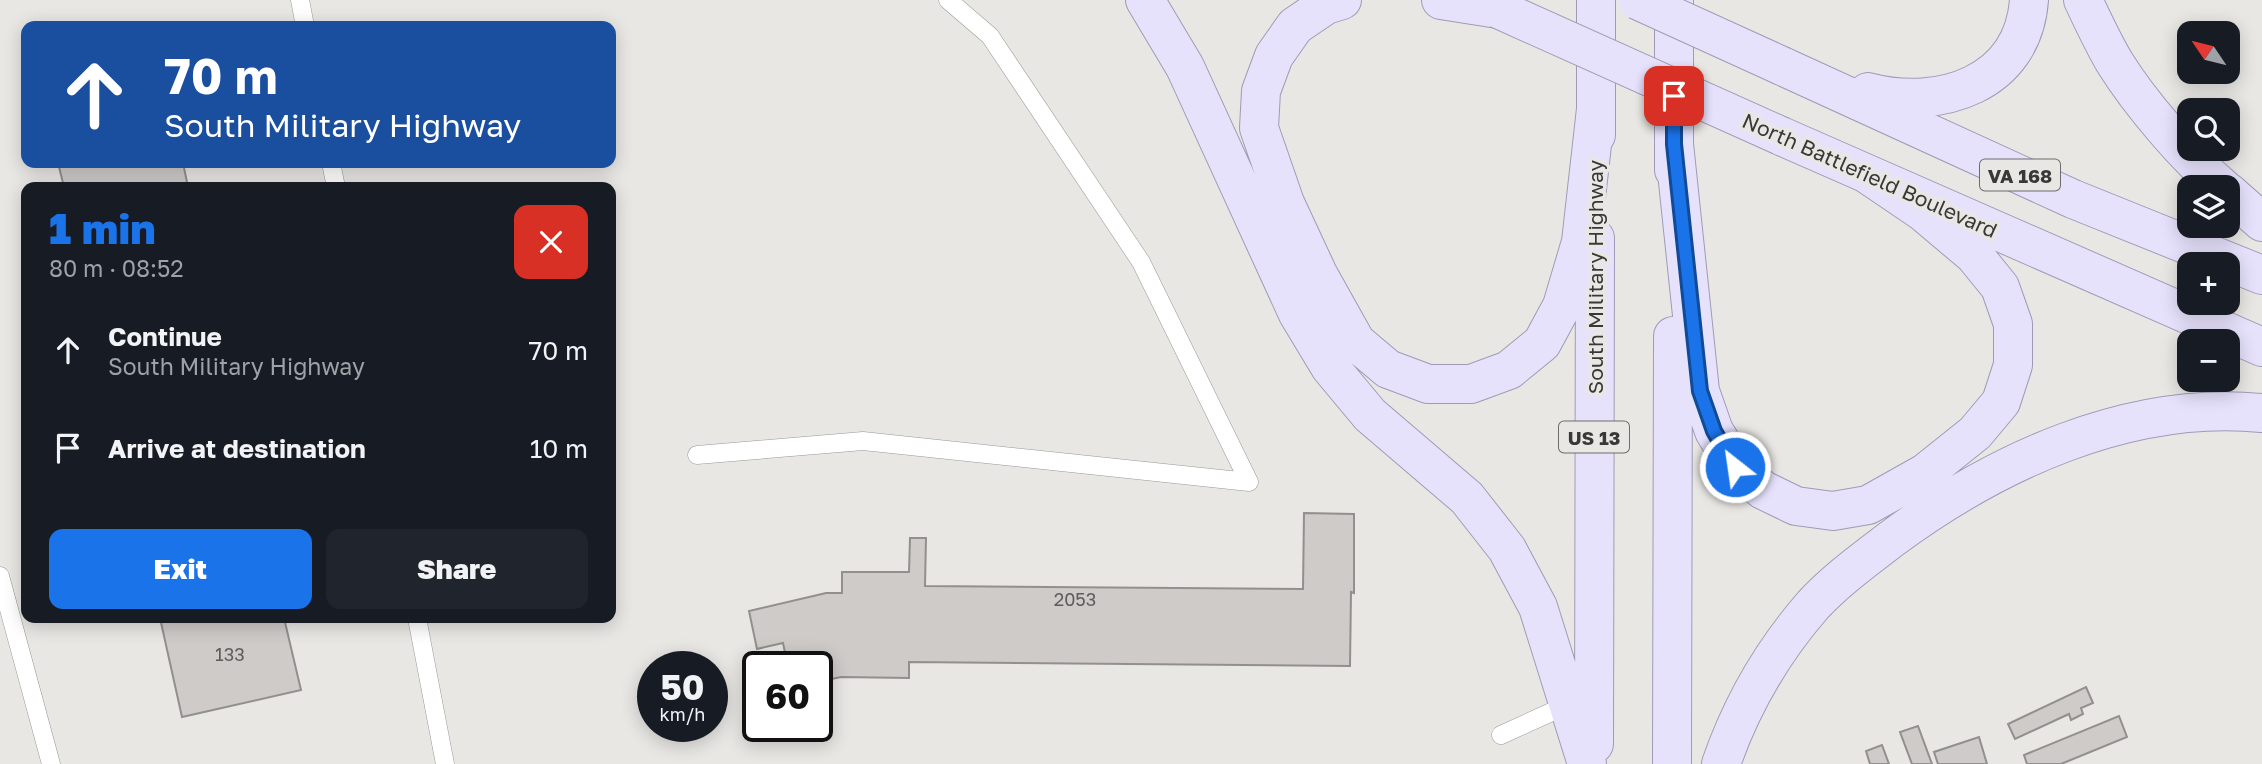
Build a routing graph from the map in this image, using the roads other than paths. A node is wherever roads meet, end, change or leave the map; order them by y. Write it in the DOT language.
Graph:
graph roads {
  1 [pos="300,0"];
  2 [pos="948,0"];
  3 [pos="1145,0"];
  4 [pos="1342,0"];
  5 [pos="1441,0"];
  6 [pos="1596,0"];
  7 [pos="1637,0"];
  8 [pos="1674,0"];
  9 [pos="2029,0"];
  10 [pos="2083,0"];
  11 [pos="1489,4"];
  12 [pos="304,21"];
  13 [pos="1782,66"];
  14 [pos="1596,109"];
  15 [pos="1674,144"];
  16 [pos="1867,174"];
  17 [pos="2208,175"];
  18 [pos="2240,203"];
  19 [pos="2262,222"];
  20 [pos="2262,275"];
  21 [pos="2262,347"];
  22 [pos="2262,413"];
  23 [pos="697,455"];
  24 [pos="0,576"];
  25 [pos="418,623"];
  26 [pos="1569,704"];
  27 [pos="1501,735"];
  28 [pos="51,764"];
  29 [pos="445,764"];
  30 [pos="1587,764"];
  31 [pos="1594,764"];
  32 [pos="1672,764"];
  33 [pos="1721,764"];
  1 -- 12 [label="lane"];
  2 -- 23 [label="lane"];
  3 -- 26 [label="main road"];
  4 -- 14 [label="main road"];
  5 -- 11 [label="main road, North Battlefield Boulevard"];
  6 -- 14 [label="main road, South Military Highway / US 13"];
  7 -- 13 [label="main road, VA 168, bridge"];
  8 -- 15 [label="main road"];
  9 -- 13 [label="main road"];
  10 -- 17 [label="main road"];
  11 -- 16 [label="main road, North Battlefield Boulevard / VA 168, bridge"];
  13 -- 20 [label="main road, VA 168"];
  14 -- 31 [label="main road, South Military Highway / US 13"];
  15 -- 16 [label="main road"];
  15 -- 32 [label="main road"];
  16 -- 21 [label="main road, North Battlefield Boulevard / VA 168"];
  18 -- 19 [label="main road"];
  22 -- 33 [label="main road"];
  24 -- 28 [label="lane"];
  25 -- 29 [label="lane"];
  26 -- 27 [label="lane"];
  26 -- 30 [label="main road"];
}
